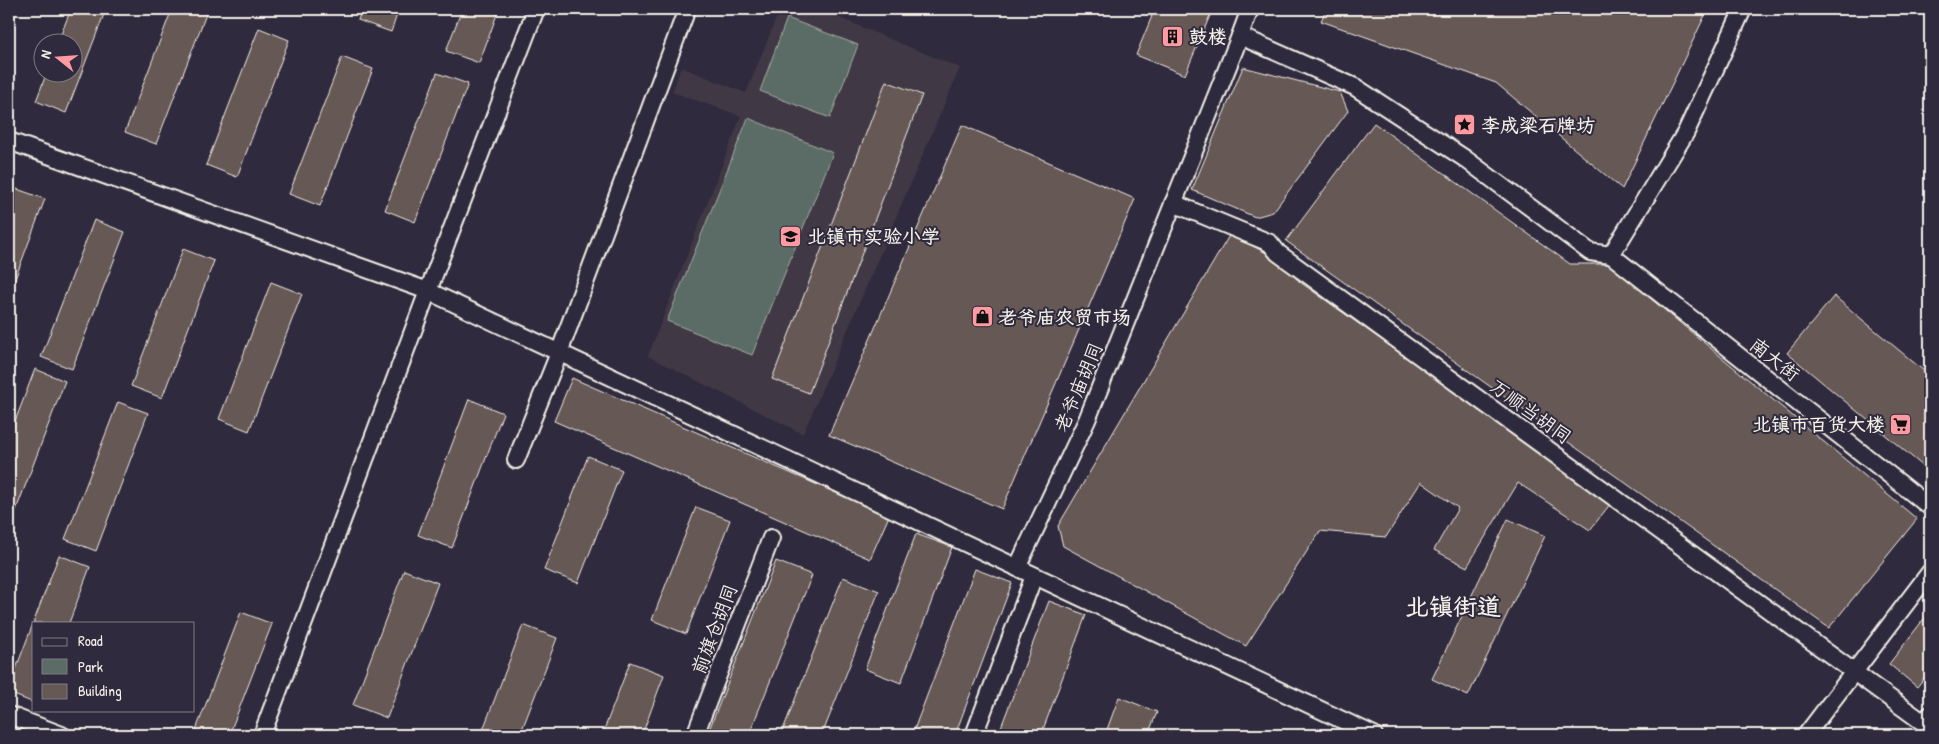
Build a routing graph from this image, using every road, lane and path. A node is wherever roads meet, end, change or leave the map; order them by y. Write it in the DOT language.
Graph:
graph roads {
  1 [pos="536,9"];
  2 [pos="687,9"];
  3 [pos="1250,9"];
  4 [pos="1743,9"];
  5 [pos="1240,36"];
  6 [pos="9,141"];
  7 [pos="1175,196"];
  8 [pos="1611,255"];
  9 [pos="428,292"];
  10 [pos="559,353"];
  11 [pos="516,460"];
  12 [pos="1930,507"];
  13 [pos="771,538"];
  14 [pos="1017,568"];
  15 [pos="1930,572"];
  16 [pos="1034,576"];
  17 [pos="1855,671"];
  18 [pos="9,715"];
  19 [pos="1930,715"];
  20 [pos="62,735"];
  21 [pos="262,735"];
  22 [pos="695,735"];
  23 [pos="974,735"];
  24 [pos="1374,735"];
  25 [pos="1806,735"];
  1 -- 9 [label="street"];
  2 -- 10 [label="street"];
  3 -- 5 [label="street, 老爷庙胡同"];
  4 -- 8 [label="street"];
  5 -- 7 [label="street, 老爷庙胡同"];
  5 -- 8 [label="street"];
  6 -- 9 [label="street"];
  7 -- 14 [label="street, 老爷庙胡同"];
  7 -- 17 [label="street, 万顺当胡同"];
  8 -- 12 [label="street, 南大街"];
  9 -- 10 [label="street"];
  9 -- 21 [label="street"];
  10 -- 11 [label="street"];
  10 -- 14 [label="street"];
  13 -- 22 [label="street, 前旗仓胡同"];
  14 -- 16 [label="street"];
  15 -- 17 [label="street"];
  16 -- 23 [label="street"];
  16 -- 24 [label="street"];
  17 -- 19 [label="street, 万顺当胡同"];
  17 -- 25 [label="street"];
  18 -- 20 [label="street"];
}
